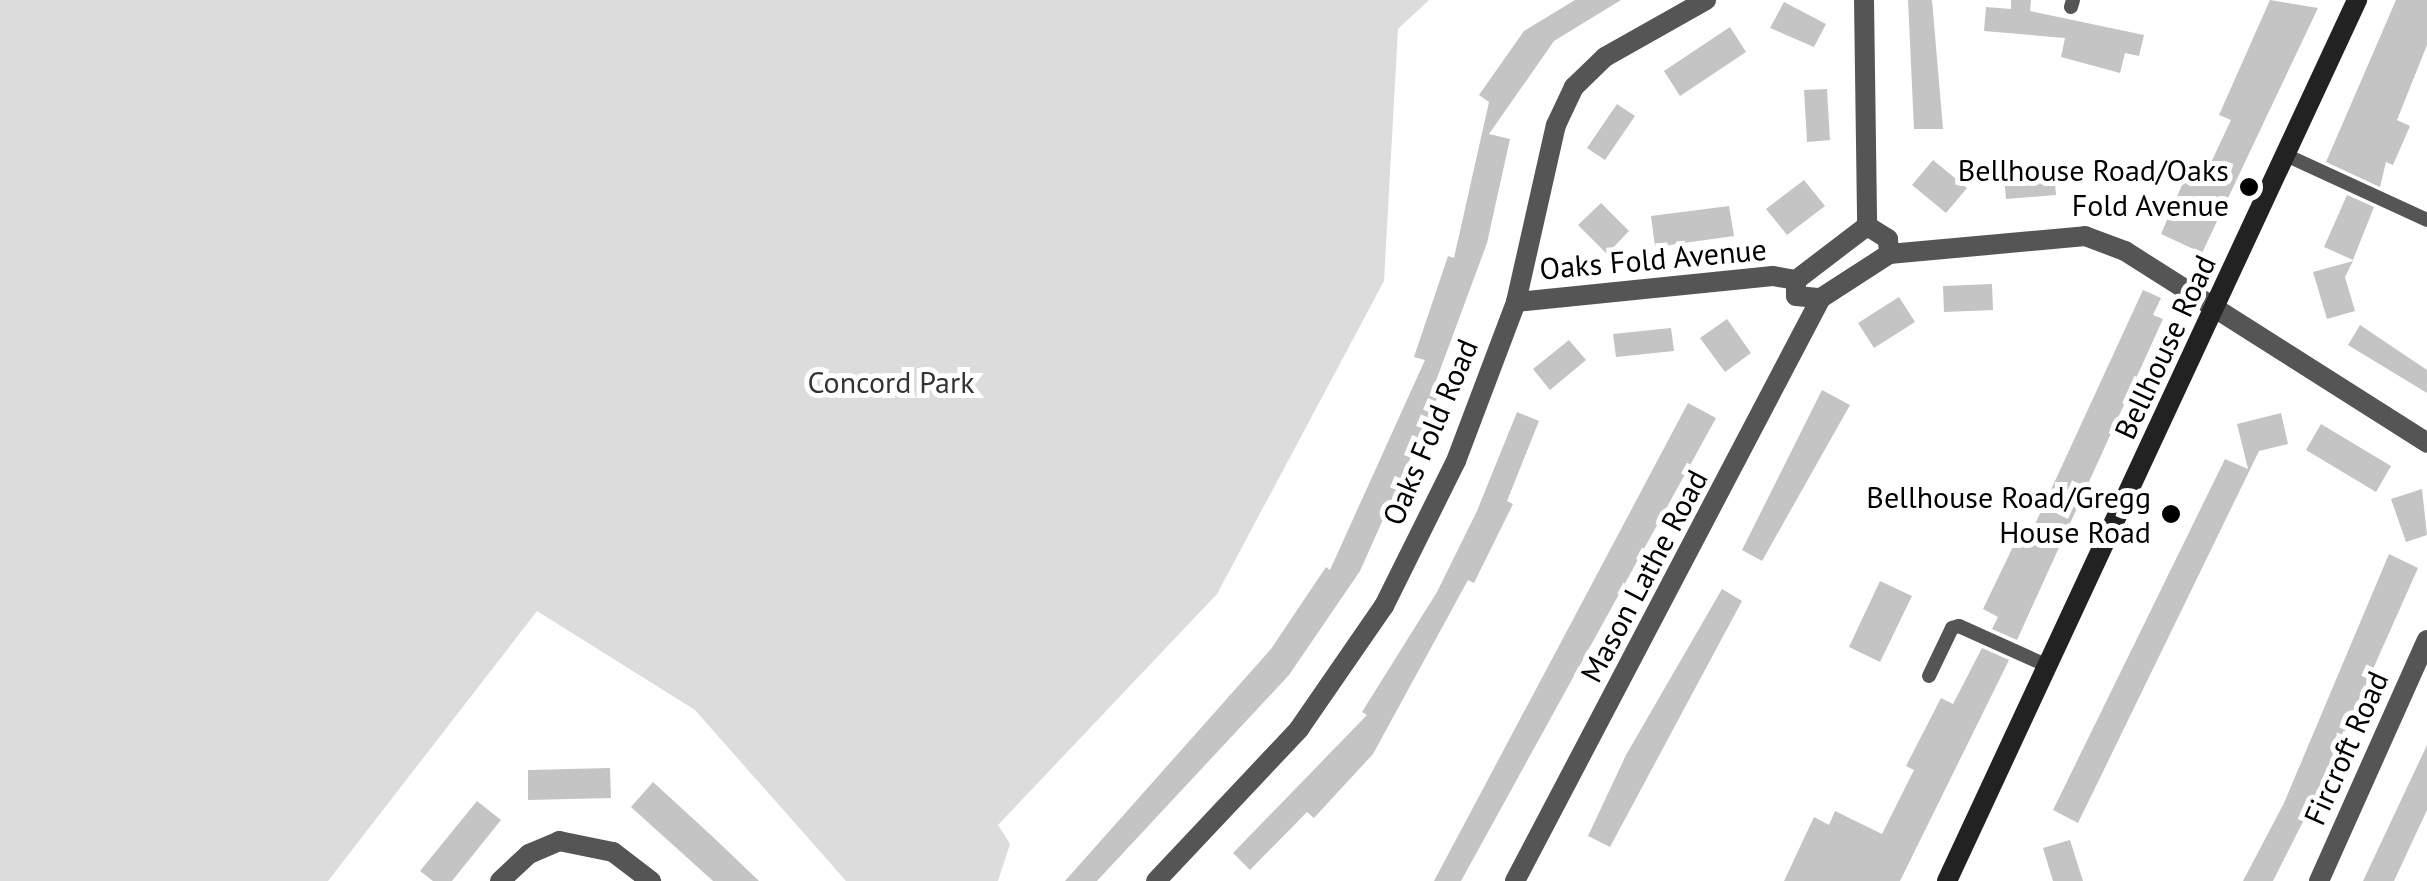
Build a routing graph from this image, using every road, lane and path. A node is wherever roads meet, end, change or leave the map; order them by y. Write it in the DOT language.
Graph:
graph roads {
  1 [pos="1706,0"];
  2 [pos="1864,0"];
  3 [pos="2357,0"];
  4 [pos="2288,156"];
  5 [pos="2427,220"];
  6 [pos="1867,226"];
  7 [pos="1889,254"];
  8 [pos="1796,280"];
  9 [pos="1821,298"];
  10 [pos="1516,302"];
  11 [pos="2216,307"];
  12 [pos="2427,443"];
  13 [pos="2427,640"];
  14 [pos="2048,666"];
  15 [pos="1929,676"];
  16 [pos="500,881"];
  17 [pos="652,881"];
  18 [pos="1156,881"];
  19 [pos="1515,881"];
  20 [pos="1947,881"];
  21 [pos="2319,881"];
  1 -- 10 [label="street, Oaks Fold Road"];
  2 -- 6 [label="street"];
  3 -- 4 [label="main road, Bellhouse Road"];
  4 -- 5 [label="lane"];
  4 -- 11 [label="main road, Bellhouse Road"];
  6 -- 7 [label="street"];
  6 -- 8 [label="street, Oaks Fold Avenue"];
  7 -- 9 [label="street"];
  7 -- 11 [label="street"];
  8 -- 9 [label="street, Oaks Fold Avenue"];
  8 -- 10 [label="street, Oaks Fold Avenue"];
  9 -- 19 [label="street, Mason Lathe Road"];
  10 -- 18 [label="street, Oaks Fold Road"];
  11 -- 12 [label="street"];
  11 -- 14 [label="main road, Bellhouse Road"];
  13 -- 21 [label="street, Fircroft Road"];
  14 -- 15 [label="lane"];
  14 -- 20 [label="main road, Bellhouse Road"];
  16 -- 17 [label="street"];
}
